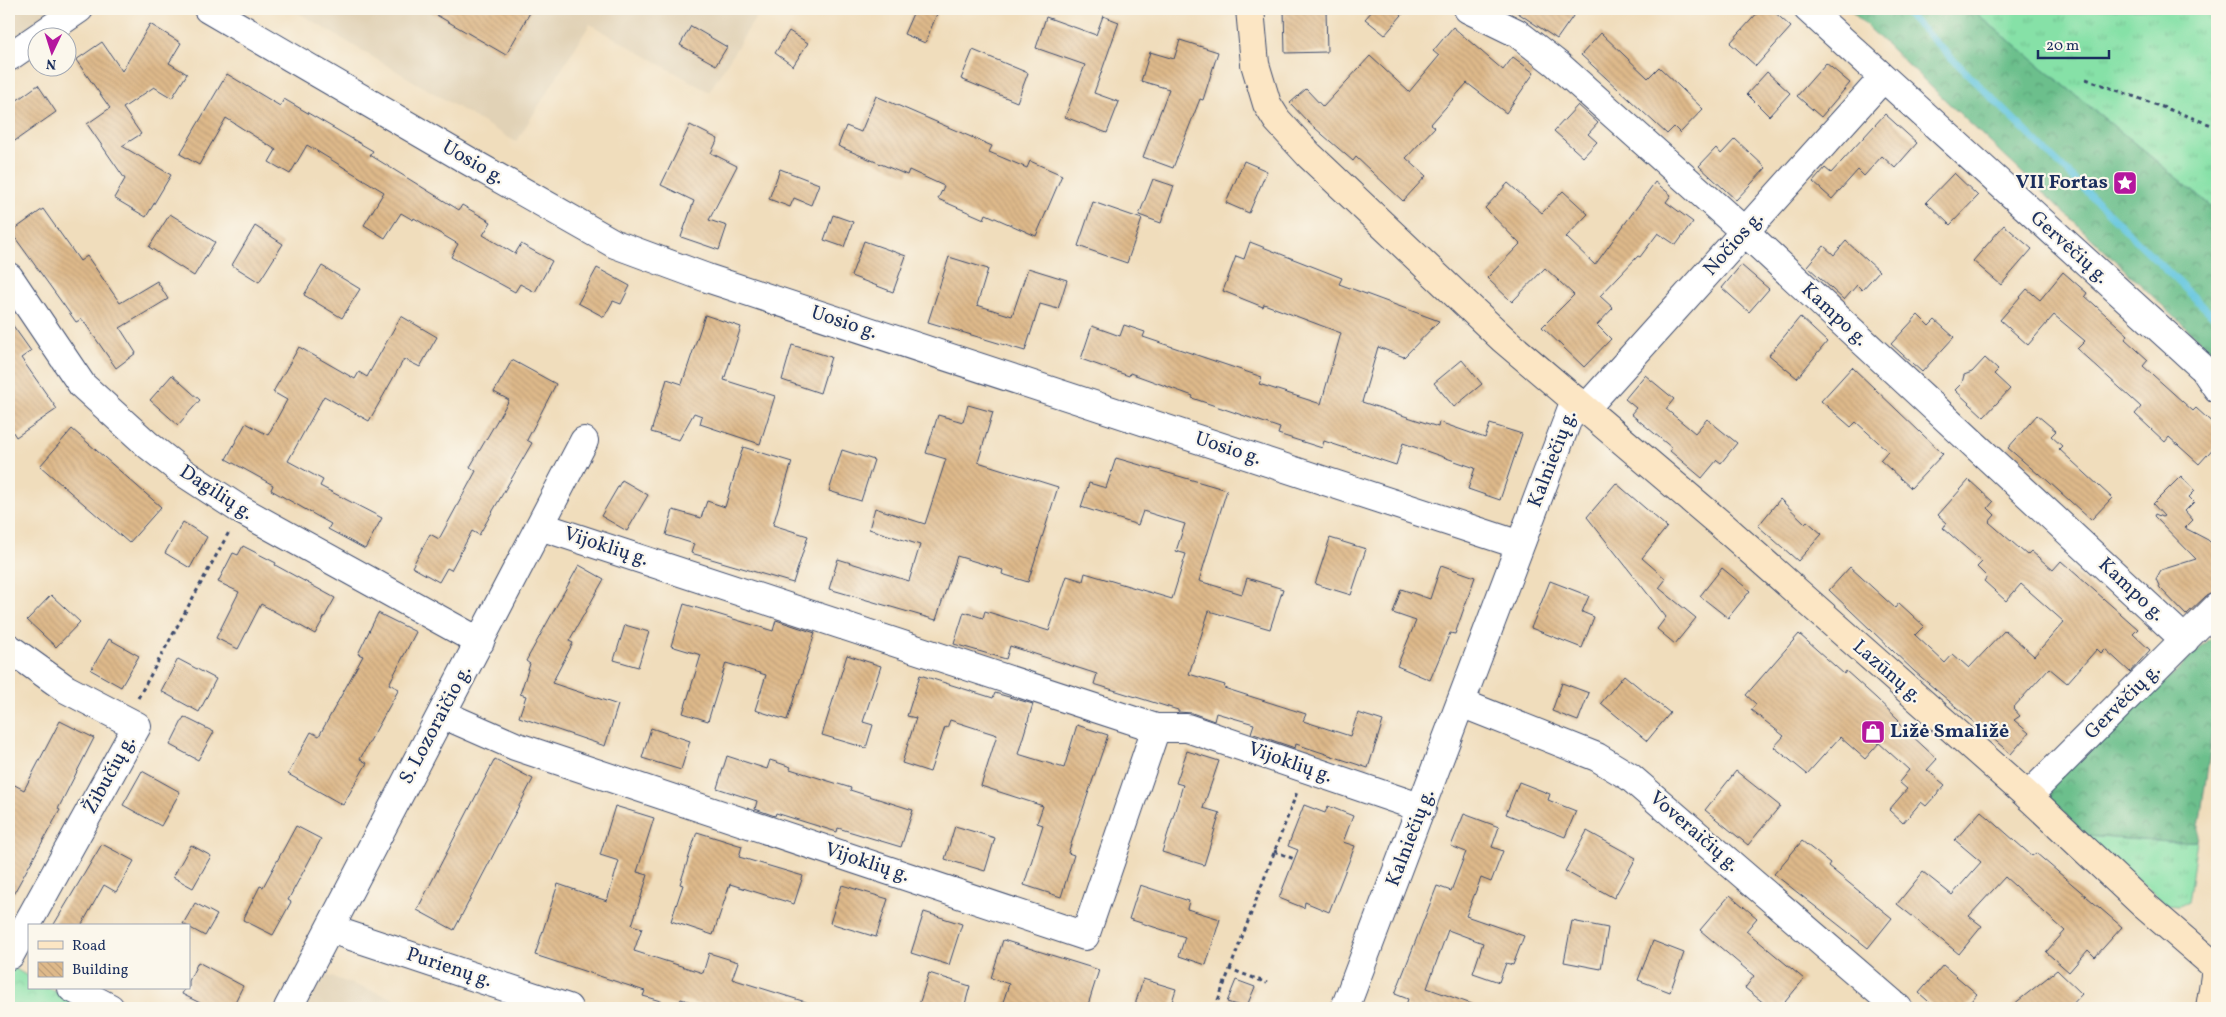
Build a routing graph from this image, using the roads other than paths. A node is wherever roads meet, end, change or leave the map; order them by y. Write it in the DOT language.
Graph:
graph roads {
  1 [pos="79,9"];
  2 [pos="208,9"];
  3 [pos="1250,9"];
  4 [pos="1468,9"];
  5 [pos="1808,9"];
  6 [pos="9,57"];
  7 [pos="1883,78"];
  8 [pos="1745,232"];
  9 [pos="9,277"];
  10 [pos="2217,388"];
  11 [pos="1580,405"];
  12 [pos="584,442"];
  13 [pos="540,526"];
  14 [pos="1520,545"];
  15 [pos="2217,608"];
  16 [pos="2185,640"];
  17 [pos="480,642"];
  18 [pos="9,648"];
  19 [pos="1461,703"];
  20 [pos="442,714"];
  21 [pos="1156,728"];
  22 [pos="2028,796"];
  23 [pos="1422,808"];
  24 [pos="34,924"];
  25 [pos="330,929"];
  26 [pos="28,935"];
  27 [pos="16,958"];
  28 [pos="2217,967"];
  29 [pos="76,990"];
  30 [pos="110,1008"];
  31 [pos="288,1008"];
  32 [pos="568,1008"];
  33 [pos="1345,1008"];
  34 [pos="1898,1008"];
  35 [pos="2210,1008"];
  1 -- 6 [label="street"];
  2 -- 14 [label="street, Uosio g."];
  3 -- 11 [label="street, Kalniečių g."];
  4 -- 8 [label="street, Kampo g."];
  5 -- 7 [label="street, Gervėčių g."];
  7 -- 8 [label="street, Nočios g."];
  7 -- 10 [label="street, Gervėčių g."];
  8 -- 11 [label="street, Nočios g."];
  8 -- 16 [label="street, Kampo g."];
  9 -- 17 [label="street, Dagilių g."];
  11 -- 14 [label="street, Kalniečių g."];
  11 -- 22 [label="street, Lazūnų g."];
  12 -- 13 [label="street, S. Lozoraičio g."];
  13 -- 17 [label="street, S. Lozoraičio g."];
  13 -- 21 [label="street, Vijoklių g."];
  14 -- 19 [label="street, Kalniečių g."];
  15 -- 16 [label="street, Gervėčių g."];
  16 -- 22 [label="street, Gervėčių g."];
  17 -- 20 [label="street, S. Lozoraičio g."];
  18 -- 24 [label="street, Žibučių g."];
  19 -- 23 [label="street, Kalniečių g."];
  19 -- 34 [label="street, Voveraičių g."];
  20 -- 21 [label="street, Vijoklių g."];
  20 -- 25 [label="street, S. Lozoraičio g."];
  21 -- 23 [label="street, Vijoklių g."];
  22 -- 28 [label="street, Lazūnų g."];
  23 -- 33 [label="street, Kalniečių g."];
  25 -- 31 [label="street, S. Lozoraičio g."];
  25 -- 32 [label="street, Purienų g."];
  26 -- 27 [label="street, Žibučių g."];
  28 -- 35 [label="street"];
  29 -- 30 [label="street"];
}
